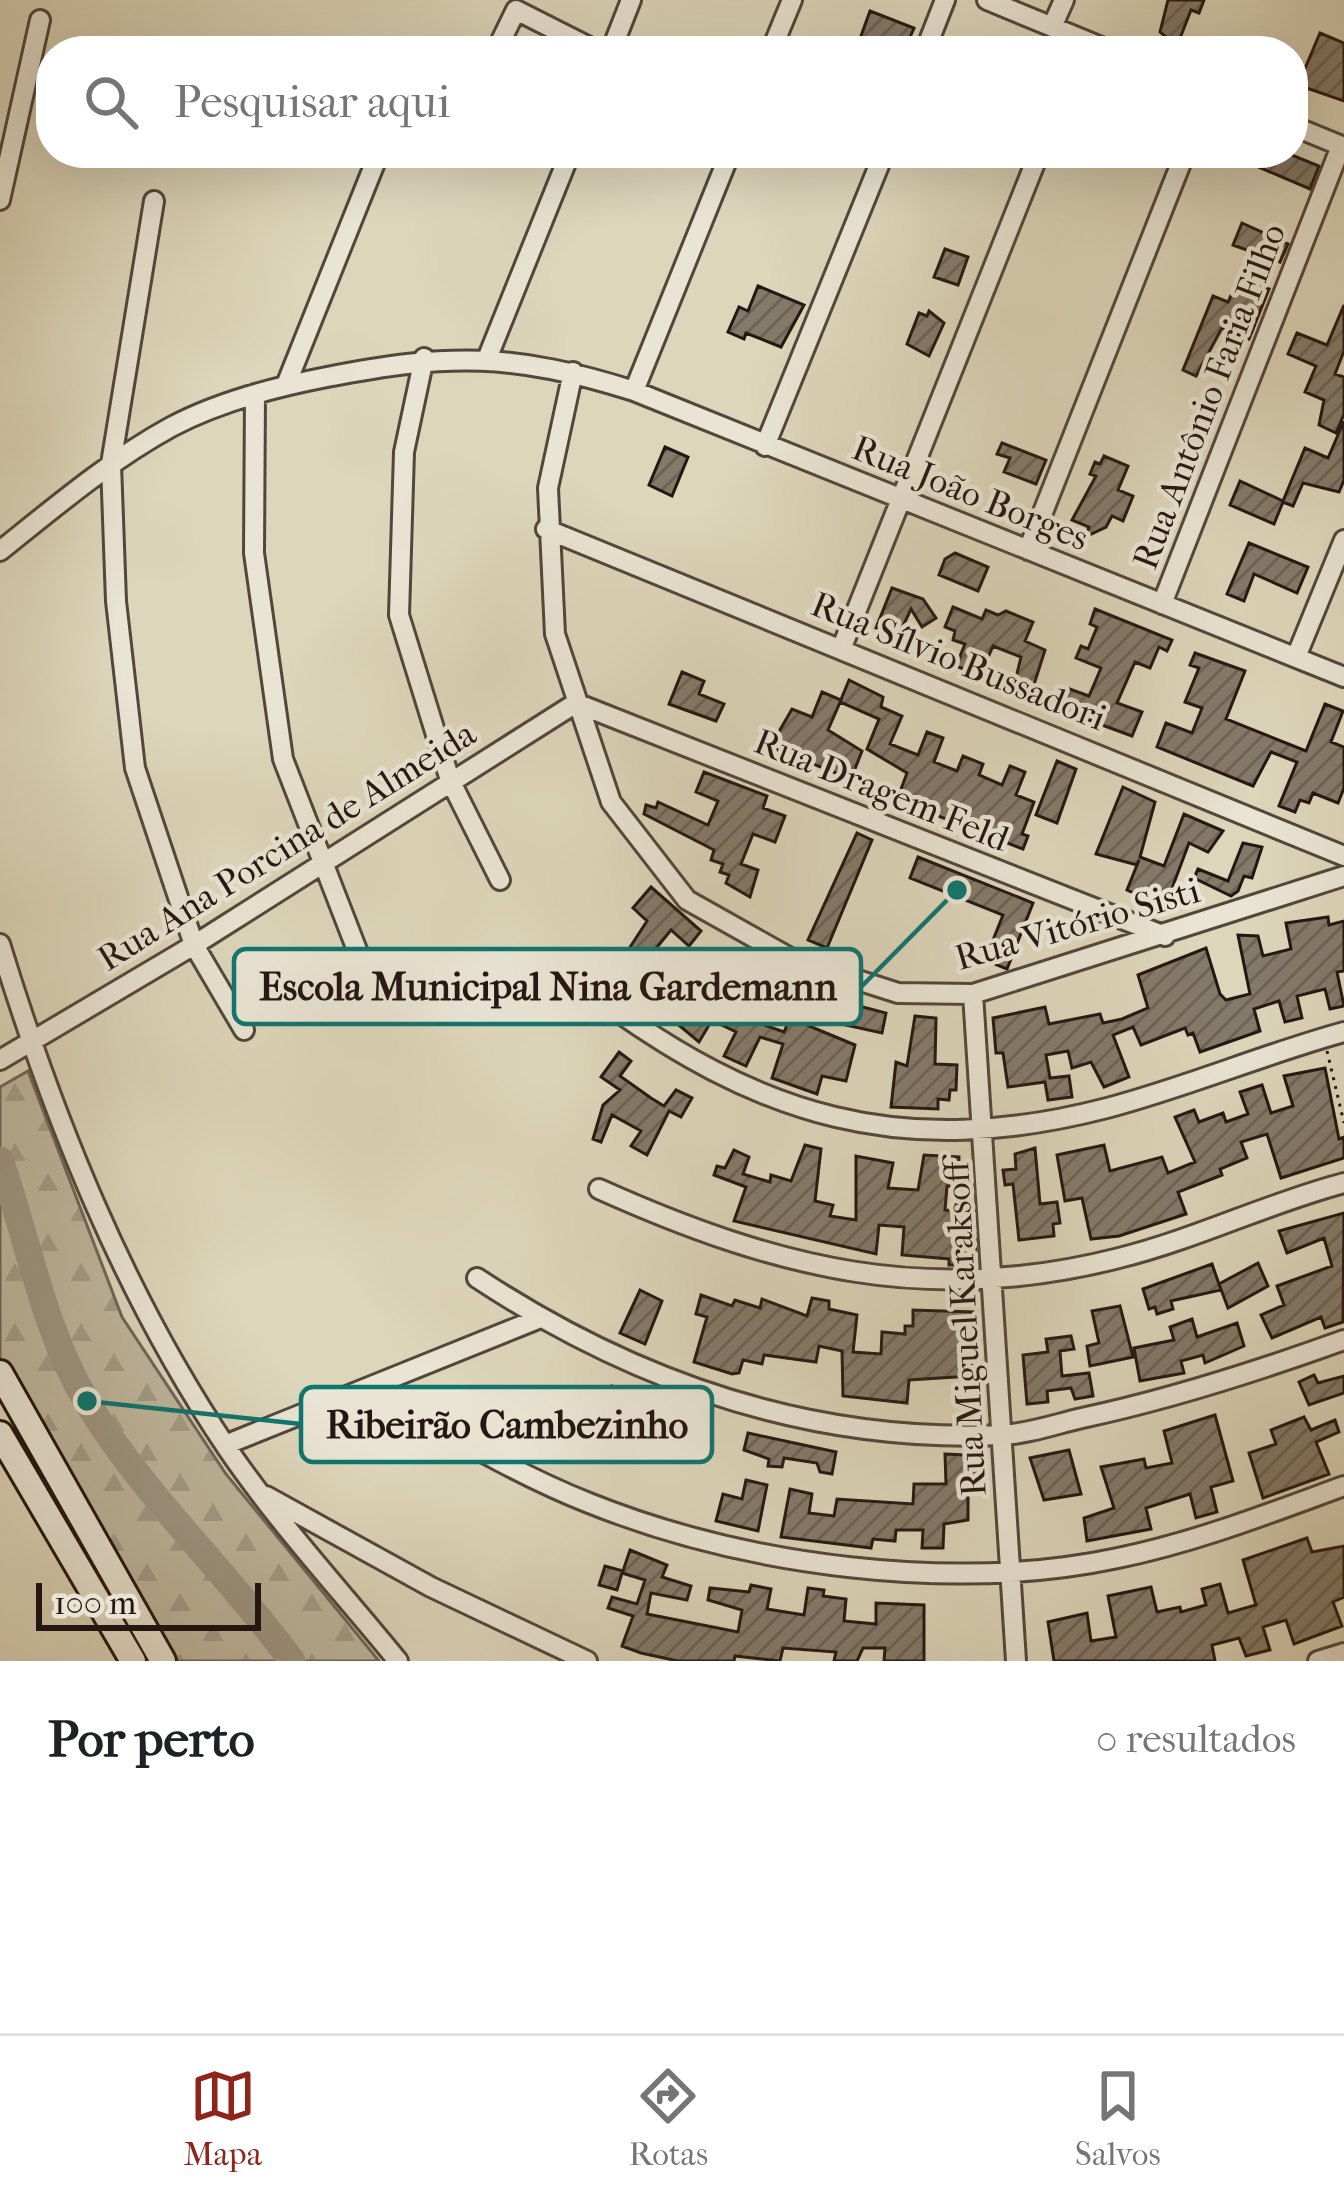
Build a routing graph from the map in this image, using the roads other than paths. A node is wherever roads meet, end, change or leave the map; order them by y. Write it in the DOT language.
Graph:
graph roads {
  1 [pos="631,0"];
  2 [pos="792,0"];
  3 [pos="946,0"];
  4 [pos="987,0"];
  5 [pos="1064,0"];
  6 [pos="40,20"];
  7 [pos="1052,27"];
  8 [pos="36,36"];
  9 [pos="503,36"];
  10 [pos="567,36"];
  11 [pos="616,36"];
  12 [pos="777,36"];
  13 [pos="931,36"];
  14 [pos="1066,36"];
  15 [pos="36,38"];
  16 [pos="1308,132"];
  17 [pos="1342,147"];
  18 [pos="373,168"];
  19 [pos="564,168"];
  20 [pos="724,168"];
  21 [pos="878,168"];
  22 [pos="1033,168"];
  23 [pos="1179,168"];
  24 [pos="0,200"];
  25 [pos="154,201"];
  26 [pos="424,358"];
  27 [pos="487,359"];
  28 [pos="573,372"];
  29 [pos="286,385"];
  30 [pos="634,391"];
  31 [pos="255,394"];
  32 [pos="765,446"];
  33 [pos="110,464"];
  34 [pos="900,500"];
  35 [pos="546,530"];
  36 [pos="1344,540"];
  37 [pos="1028,550"];
  38 [pos="0,551"];
  39 [pos="1162,604"];
  40 [pos="842,647"];
  41 [pos="1296,657"];
  42 [pos="1344,676"];
  43 [pos="576,704"];
  44 [pos="450,780"];
  45 [pos="1344,856"];
  46 [pos="323,865"];
  47 [pos="1344,876"];
  48 [pos="500,880"];
  49 [pos="1165,936"];
  50 [pos="0,944"];
  51 [pos="194,945"];
  52 [pos="362,964"];
  53 [pos="592,993"];
  54 [pos="973,994"];
  55 [pos="244,1030"];
  56 [pos="1334,1035"];
  57 [pos="30,1042"];
  58 [pos="0,1060"];
  59 [pos="986,1130"];
  60 [pos="1344,1183"];
  61 [pos="599,1189"];
  62 [pos="477,1278"];
  63 [pos="994,1282"];
  64 [pos="538,1319"];
  65 [pos="1344,1340"];
  66 [pos="0,1373"];
  67 [pos="371,1389"];
  68 [pos="0,1434"];
  69 [pos="1005,1435"];
  70 [pos="225,1445"];
  71 [pos="1344,1486"];
  72 [pos="259,1492"];
  73 [pos="1010,1574"];
  74 [pos="1344,1653"];
  75 [pos="134,1661"];
  76 [pos="163,1661"];
  77 [pos="398,1661"];
  78 [pos="587,1661"];
  79 [pos="1016,1661"];
  80 [pos="1318,1661"];
  1 -- 11 [label="street"];
  2 -- 12 [label="street"];
  3 -- 13 [label="street"];
  4 -- 7 [label="street"];
  5 -- 7 [label="street"];
  6 -- 8 [label="street"];
  7 -- 14 [label="street"];
  9 -- 10 [label="street"];
  15 -- 24 [label="street"];
  16 -- 17 [label="street"];
  17 -- 39 [label="street, Rua Antônio Faria Filho"];
  18 -- 29 [label="street"];
  19 -- 27 [label="street"];
  20 -- 30 [label="street"];
  21 -- 32 [label="street"];
  22 -- 34 [label="street"];
  23 -- 37 [label="street"];
  25 -- 33 [label="street"];
  26 -- 27 [label="street, Rua João Borges"];
  26 -- 29 [label="street, Rua João Borges"];
  26 -- 44 [label="street"];
  27 -- 28 [label="street, Rua João Borges"];
  28 -- 30 [label="street, Rua João Borges"];
  28 -- 35 [label="street, Rua Vitório Sisti"];
  29 -- 31 [label="street, Rua João Borges"];
  30 -- 32 [label="street, Rua João Borges"];
  31 -- 33 [label="street, Rua João Borges"];
  31 -- 46 [label="street"];
  32 -- 34 [label="street, Rua João Borges"];
  33 -- 38 [label="street, Rua João Borges"];
  33 -- 51 [label="street"];
  34 -- 37 [label="street, Rua João Borges"];
  34 -- 40 [label="street"];
  35 -- 40 [label="street, Rua Sílvio Bussadori"];
  35 -- 43 [label="street, Rua Vitório Sisti"];
  36 -- 41 [label="street"];
  37 -- 39 [label="street, Rua João Borges"];
  39 -- 41 [label="street, Rua João Borges"];
  40 -- 45 [label="street, Rua Sílvio Bussadori"];
  41 -- 42 [label="street, Rua João Borges"];
  43 -- 44 [label="street, Rua Ana Porcina de Almeida"];
  43 -- 49 [label="street, Rua Dragem Feld"];
  43 -- 54 [label="street, Rua Vitório Sisti"];
  44 -- 46 [label="street, Rua Ana Porcina de Almeida"];
  44 -- 48 [label="street"];
  46 -- 51 [label="street, Rua Ana Porcina de Almeida"];
  46 -- 52 [label="street"];
  47 -- 49 [label="street, Rua Vitório Sisti"];
  49 -- 54 [label="street, Rua Vitório Sisti"];
  50 -- 57 [label="street"];
  51 -- 55 [label="street"];
  51 -- 57 [label="street, Rua Ana Porcina de Almeida"];
  53 -- 59 [label="street"];
  54 -- 59 [label="street, Rua Miguel Karaksoff"];
  56 -- 59 [label="street"];
  57 -- 58 [label="street, Rua Ana Porcina de Almeida"];
  57 -- 70 [label="street"];
  59 -- 63 [label="street, Rua Miguel Karaksoff"];
  60 -- 63 [label="street"];
  61 -- 63 [label="street"];
  62 -- 64 [label="street"];
  63 -- 69 [label="street, Rua Miguel Karaksoff"];
  64 -- 67 [label="street"];
  64 -- 69 [label="street"];
  65 -- 69 [label="street"];
  66 -- 76 [label="main road"];
  67 -- 70 [label="street"];
  67 -- 73 [label="street"];
  68 -- 75 [label="main road"];
  69 -- 73 [label="street, Rua Miguel Karaksoff"];
  70 -- 72 [label="street"];
  71 -- 73 [label="street"];
  72 -- 77 [label="street"];
  72 -- 78 [label="street"];
  73 -- 79 [label="street, Rua Miguel Karaksoff"];
  74 -- 80 [label="street"];
}
